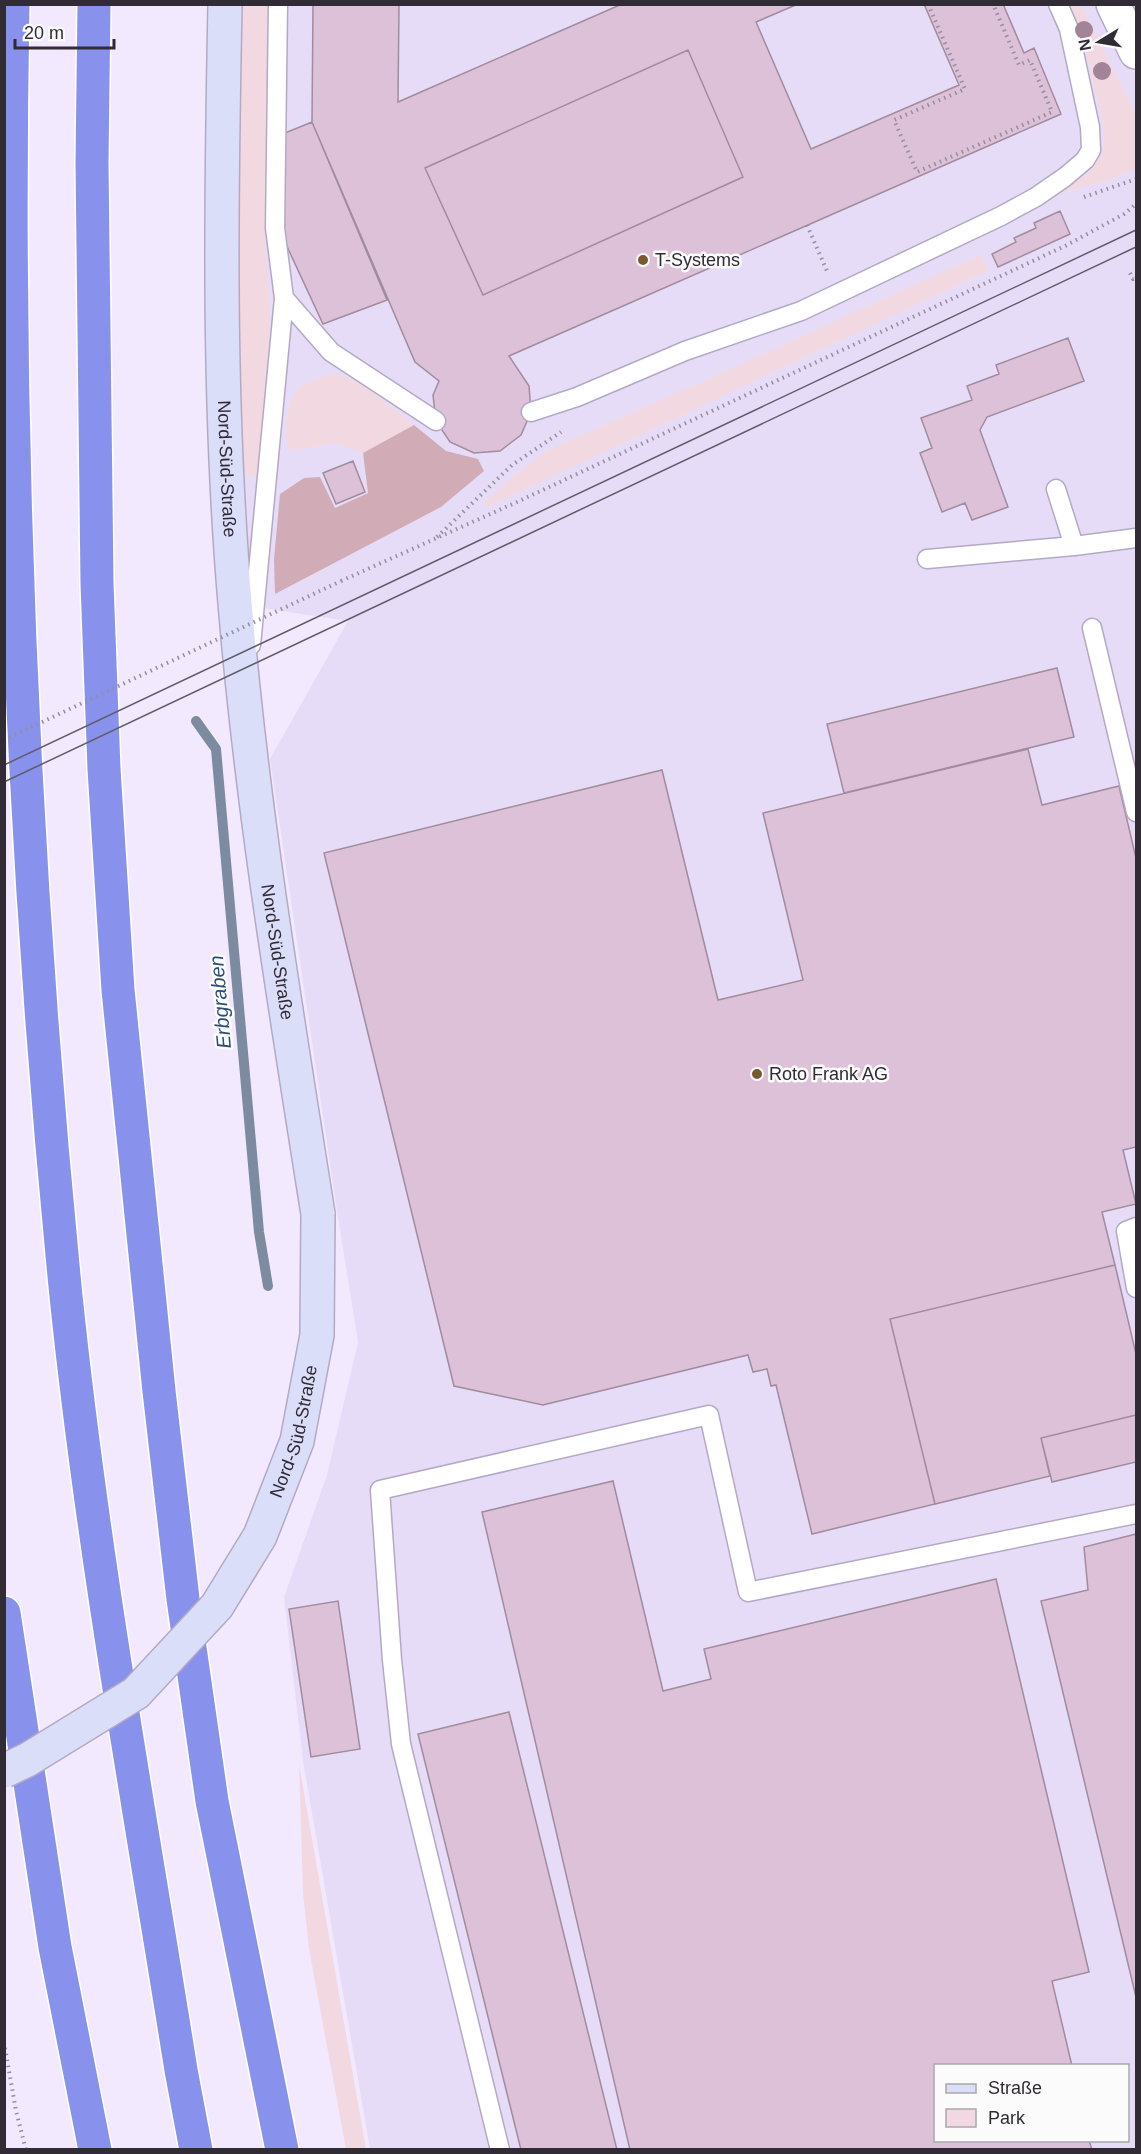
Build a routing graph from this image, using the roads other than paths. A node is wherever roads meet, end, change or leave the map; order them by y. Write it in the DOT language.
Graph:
graph roads {
  1 [pos="14,4"];
  2 [pos="94,4"];
  3 [pos="225,4"];
  4 [pos="278,4"];
  5 [pos="1058,4"];
  6 [pos="1113,4"];
  7 [pos="1137,52"];
  8 [pos="284,297"];
  9 [pos="531,412"];
  10 [pos="436,421"];
  11 [pos="1056,489"];
  12 [pos="1137,538"];
  13 [pos="1074,546"];
  14 [pos="927,559"];
  15 [pos="1092,628"];
  16 [pos="245,707"];
  17 [pos="1137,812"];
  18 [pos="1137,1227"];
  19 [pos="1137,1288"];
  20 [pos="1137,1514"];
  21 [pos="4,1613"];
  22 [pos="8,1666"];
  23 [pos="4,1771"];
  24 [pos="95,2150"];
  25 [pos="196,2150"];
  26 [pos="282,2150"];
  27 [pos="500,2150"];
  1 -- 25 [label="highway"];
  2 -- 26 [label="highway"];
  3 -- 16 [label="main road, Nord-Süd-Straße"];
  4 -- 8 [label="lane"];
  5 -- 9 [label="lane"];
  6 -- 7 [label="street"];
  8 -- 10 [label="lane"];
  8 -- 16 [label="lane"];
  11 -- 13 [label="lane"];
  12 -- 13 [label="lane"];
  13 -- 14 [label="lane"];
  15 -- 17 [label="lane"];
  16 -- 23 [label="main road, Nord-Süd-Straße, bridge"];
  18 -- 19 [label="lane"];
  20 -- 27 [label="lane"];
  21 -- 22 [label="highway"];
  22 -- 24 [label="highway"];
}
